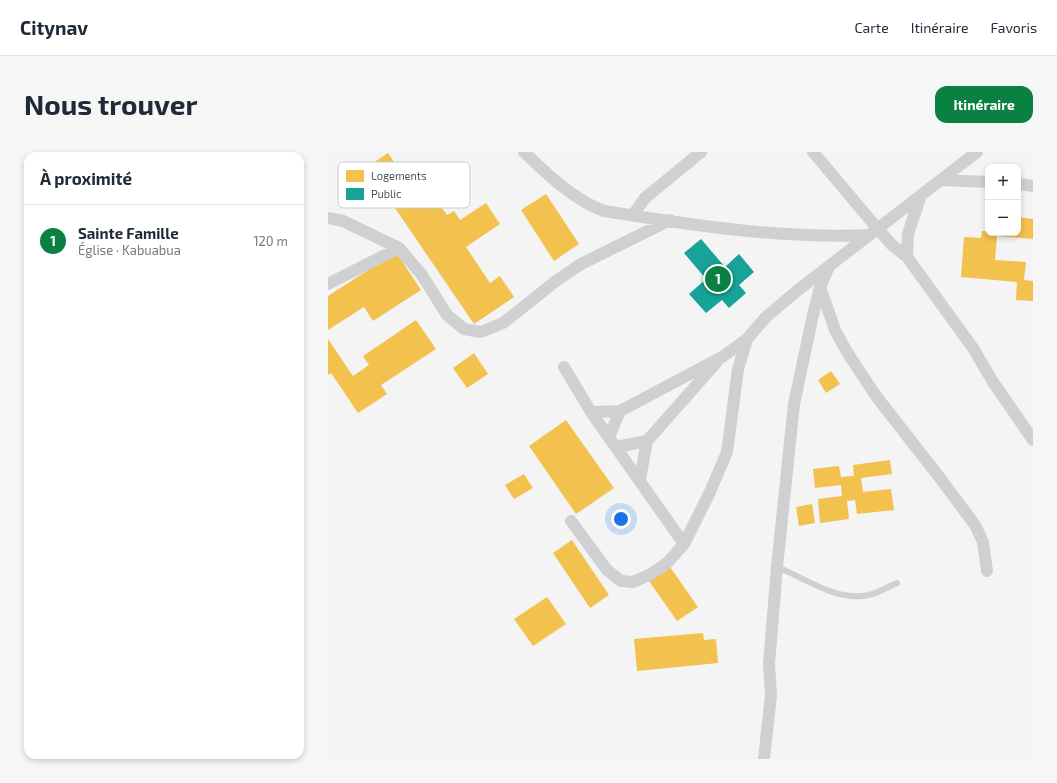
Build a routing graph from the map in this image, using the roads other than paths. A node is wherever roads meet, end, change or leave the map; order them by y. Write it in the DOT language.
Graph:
graph roads {
  1 [pos="524,152"];
  2 [pos="701,152"];
  3 [pos="813,152"];
  4 [pos="977,152"];
  5 [pos="942,180"];
  6 [pos="985,182"];
  7 [pos="1021,184"];
  8 [pos="1033,186"];
  9 [pos="645,198"];
  10 [pos="920,198"];
  11 [pos="633,215"];
  12 [pos="328,218"];
  13 [pos="656,218"];
  14 [pos="670,220"];
  15 [pos="873,232"];
  16 [pos="399,248"];
  17 [pos="907,257"];
  18 [pos="828,268"];
  19 [pos="328,284"];
  20 [pos="820,287"];
  21 [pos="747,339"];
  22 [pos="722,357"];
  23 [pos="564,368"];
  24 [pos="620,411"];
  25 [pos="591,412"];
  26 [pos="1033,440"];
  27 [pos="647,441"];
  28 [pos="612,442"];
  29 [pos="640,479"];
  30 [pos="571,521"];
  31 [pos="684,544"];
  32 [pos="776,567"];
  33 [pos="987,571"];
  34 [pos="897,583"];
  35 [pos="764,759"];
  1 -- 11 [label="street"];
  2 -- 9 [label="street"];
  3 -- 15 [label="street"];
  4 -- 5 [label="street"];
  5 -- 6 [label="street"];
  5 -- 10 [label="street"];
  7 -- 8 [label="street"];
  9 -- 11 [label="street"];
  9 -- 13 [label="street"];
  10 -- 15 [label="street"];
  10 -- 17 [label="street"];
  11 -- 13 [label="street"];
  12 -- 16 [label="street"];
  13 -- 14 [label="street"];
  14 -- 15 [label="street"];
  14 -- 16 [label="street"];
  15 -- 17 [label="street"];
  15 -- 18 [label="street"];
  16 -- 19 [label="street"];
  17 -- 26 [label="street"];
  18 -- 20 [label="street"];
  18 -- 21 [label="street"];
  20 -- 32 [label="street"];
  20 -- 33 [label="street"];
  21 -- 22 [label="street"];
  21 -- 31 [label="street"];
  22 -- 24 [label="street"];
  22 -- 27 [label="street"];
  23 -- 25 [label="street"];
  24 -- 25 [label="street"];
  24 -- 28 [label="street"];
  25 -- 28 [label="street"];
  27 -- 28 [label="street"];
  27 -- 29 [label="street"];
  28 -- 29 [label="street"];
  29 -- 31 [label="street"];
  30 -- 31 [label="street"];
  32 -- 34 [label="lane"];
  32 -- 35 [label="street"];
}
